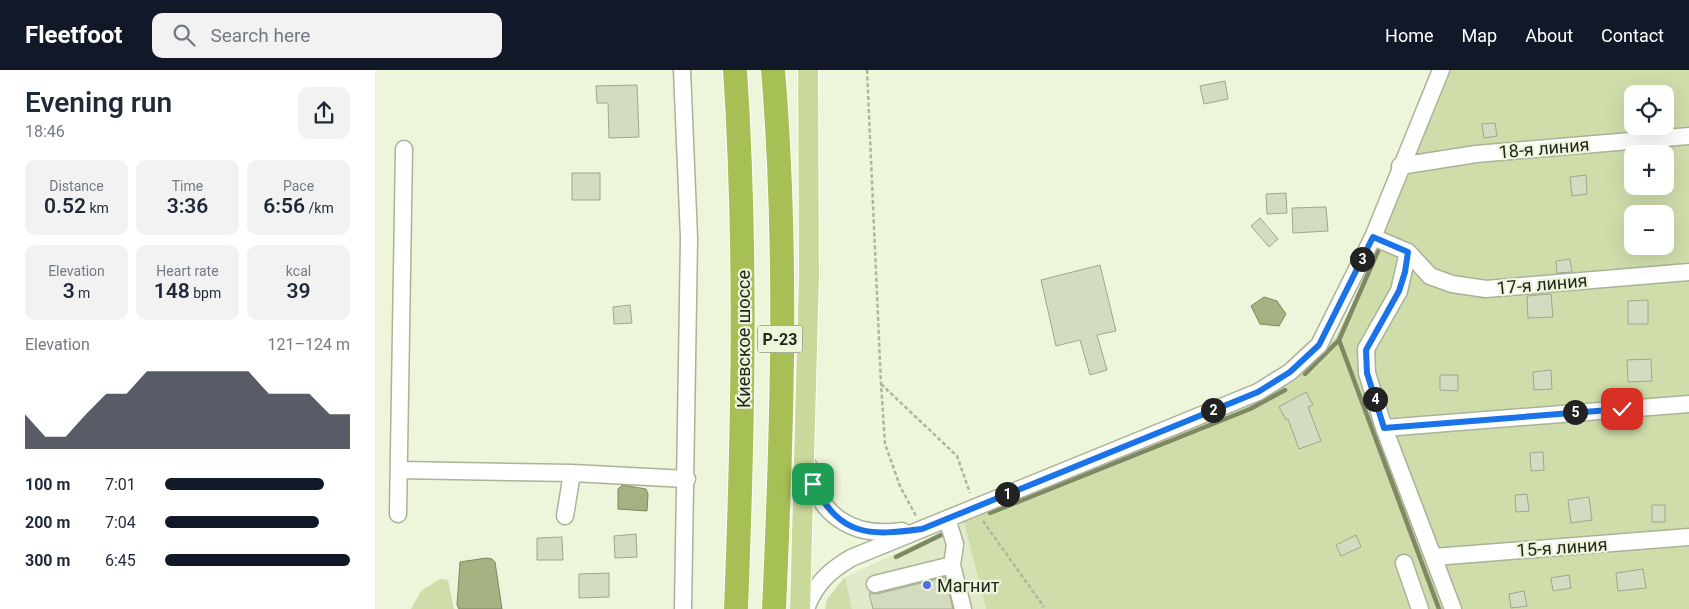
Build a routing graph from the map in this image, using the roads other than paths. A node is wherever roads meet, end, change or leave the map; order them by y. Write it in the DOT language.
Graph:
graph roads {
  1 [pos="682,70"];
  2 [pos="735,70"];
  3 [pos="773,70"];
  4 [pos="807,70"];
  5 [pos="1441,70"];
  6 [pos="1689,136"];
  7 [pos="405,149"];
  8 [pos="1400,166"];
  9 [pos="1373,237"];
  10 [pos="1408,252"];
  11 [pos="1689,272"];
  12 [pos="1689,404"];
  13 [pos="1384,428"];
  14 [pos="804,445"];
  15 [pos="399,470"];
  16 [pos="572,473"];
  17 [pos="687,479"];
  18 [pos="398,514"];
  19 [pos="565,516"];
  20 [pos="947,519"];
  21 [pos="922,529"];
  22 [pos="1689,537"];
  23 [pos="1434,556"];
  24 [pos="1404,563"];
  25 [pos="953,565"];
  26 [pos="875,584"];
  27 [pos="683,609"];
  28 [pos="736,609"];
  29 [pos="774,609"];
  30 [pos="800,609"];
  31 [pos="806,609"];
  32 [pos="963,609"];
  33 [pos="1420,609"];
  34 [pos="1453,609"];
  1 -- 17 [label="street"];
  2 -- 28 [label="highway, Киевское шоссе / Р-23"];
  3 -- 29 [label="highway, Р-23"];
  4 -- 14 [label="main road, Р-23"];
  5 -- 8 [label="street"];
  6 -- 8 [label="street, 18-я линия"];
  7 -- 15 [label="street"];
  8 -- 9 [label="street"];
  9 -- 10 [label="street"];
  9 -- 20 [label="street"];
  10 -- 11 [label="street, 17-я линия"];
  10 -- 13 [label="street"];
  12 -- 13 [label="street"];
  13 -- 23 [label="street"];
  14 -- 21 [label="street"];
  14 -- 30 [label="main road, Р-23"];
  15 -- 16 [label="street"];
  15 -- 18 [label="street"];
  16 -- 17 [label="street"];
  16 -- 19 [label="street"];
  17 -- 27 [label="street"];
  20 -- 21 [label="street"];
  20 -- 25 [label="street"];
  21 -- 31 [label="street"];
  22 -- 23 [label="street, 15-я линия"];
  23 -- 34 [label="street"];
  24 -- 33 [label="street"];
  25 -- 26 [label="street"];
  25 -- 32 [label="street"];
}
